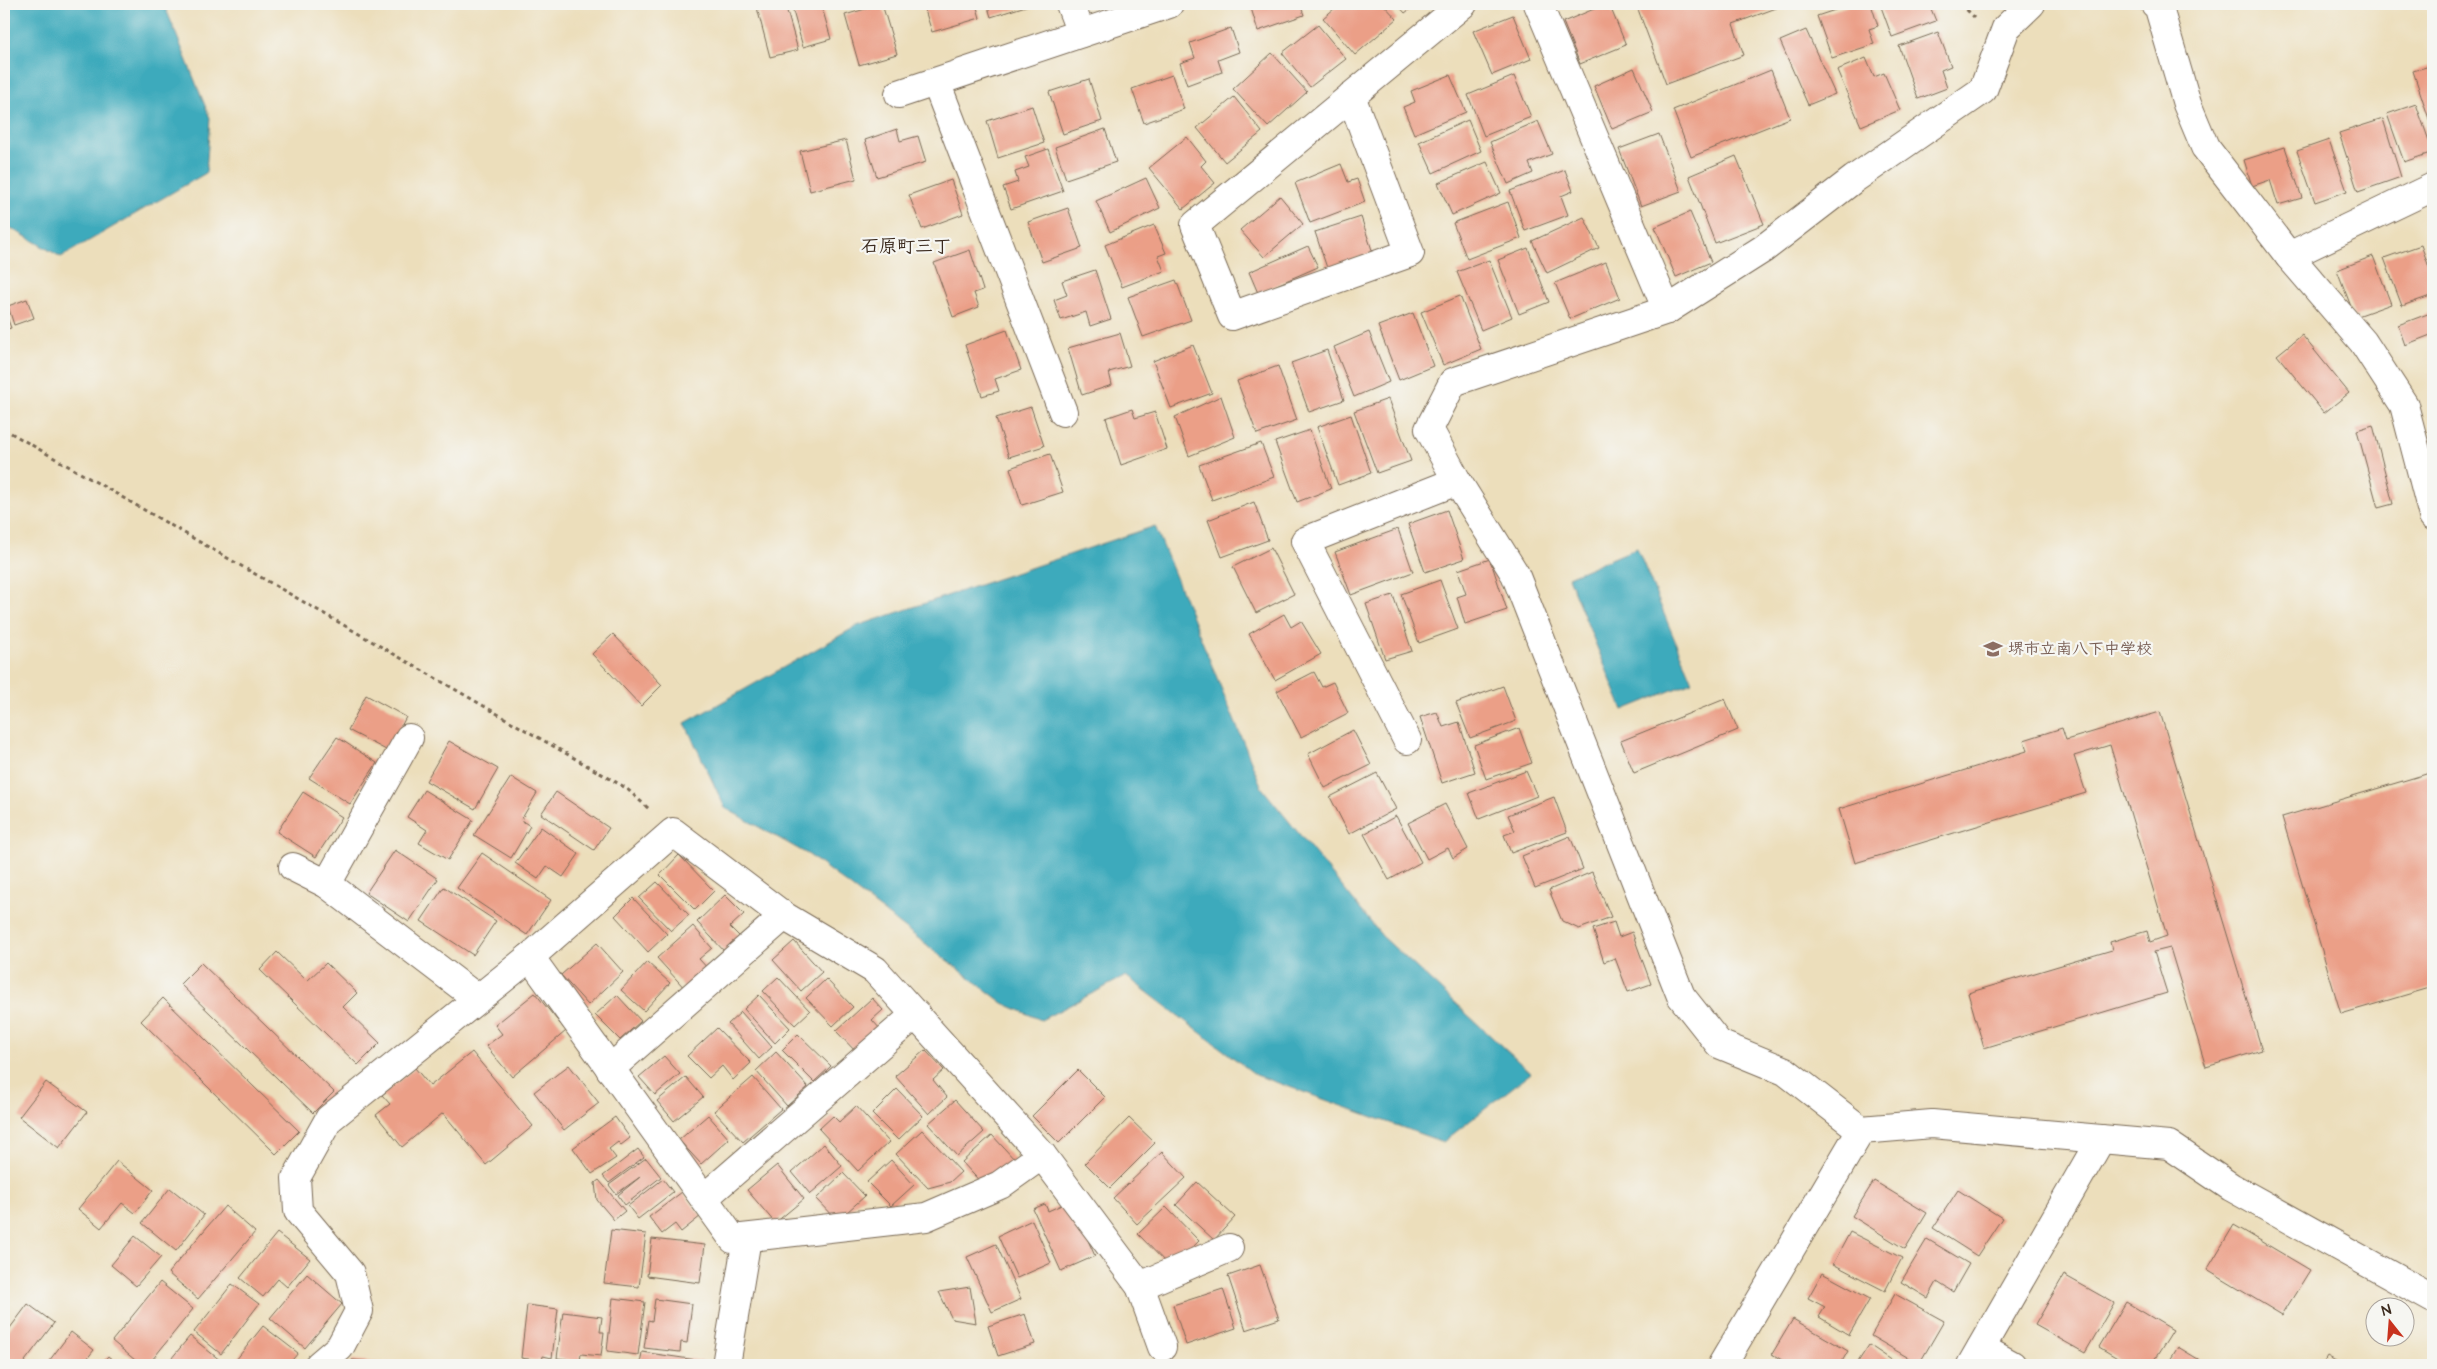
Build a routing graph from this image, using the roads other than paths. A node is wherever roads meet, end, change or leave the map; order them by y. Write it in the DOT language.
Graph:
graph roads {
  1 [pos="1070,4"];
  2 [pos="1169,4"];
  3 [pos="1463,4"];
  4 [pos="1538,4"];
  5 [pos="2030,4"];
  6 [pos="2155,4"];
  7 [pos="1081,33"];
  8 [pos="936,82"];
  9 [pos="899,94"];
  10 [pos="1351,96"];
  11 [pos="2433,187"];
  12 [pos="2289,256"];
  13 [pos="1667,310"];
  14 [pos="1063,412"];
  15 [pos="1457,481"];
  16 [pos="2433,516"];
  17 [pos="409,738"];
  18 [pos="1406,740"];
  19 [pos="293,867"];
  20 [pos="327,884"];
  21 [pos="784,916"];
  22 [pos="530,957"];
  23 [pos="478,999"];
  24 [pos="916,1014"];
  25 [pos="610,1069"];
  26 [pos="1861,1130"];
  27 [pos="2102,1139"];
  28 [pos="1042,1155"];
  29 [pos="704,1198"];
  30 [pos="747,1238"];
  31 [pos="1229,1248"];
  32 [pos="1140,1286"];
  33 [pos="2433,1299"];
  34 [pos="1162,1347"];
  35 [pos="1976,1357"];
  36 [pos="319,1365"];
  37 [pos="726,1365"];
  38 [pos="1722,1365"];
  39 [pos="2012,1365"];
  1 -- 7 [label="street"];
  2 -- 7 [label="street"];
  3 -- 10 [label="street"];
  4 -- 13 [label="street"];
  5 -- 13 [label="street"];
  6 -- 12 [label="street"];
  7 -- 8 [label="street"];
  8 -- 9 [label="street"];
  8 -- 14 [label="street"];
  10 -- 10 [label="street"];
  11 -- 12 [label="street"];
  12 -- 16 [label="street"];
  13 -- 15 [label="street"];
  15 -- 18 [label="street"];
  15 -- 26 [label="street"];
  17 -- 20 [label="street"];
  19 -- 20 [label="street"];
  20 -- 23 [label="street"];
  21 -- 22 [label="street"];
  21 -- 24 [label="street"];
  21 -- 25 [label="street"];
  22 -- 23 [label="street"];
  22 -- 25 [label="street"];
  23 -- 36 [label="street"];
  24 -- 28 [label="street"];
  24 -- 29 [label="street"];
  25 -- 29 [label="street"];
  26 -- 27 [label="street"];
  26 -- 38 [label="street"];
  27 -- 33 [label="street"];
  27 -- 35 [label="street"];
  28 -- 30 [label="street"];
  28 -- 32 [label="street"];
  29 -- 30 [label="street"];
  30 -- 37 [label="street"];
  31 -- 32 [label="street"];
  32 -- 34 [label="street"];
  35 -- 39 [label="street"];
}
